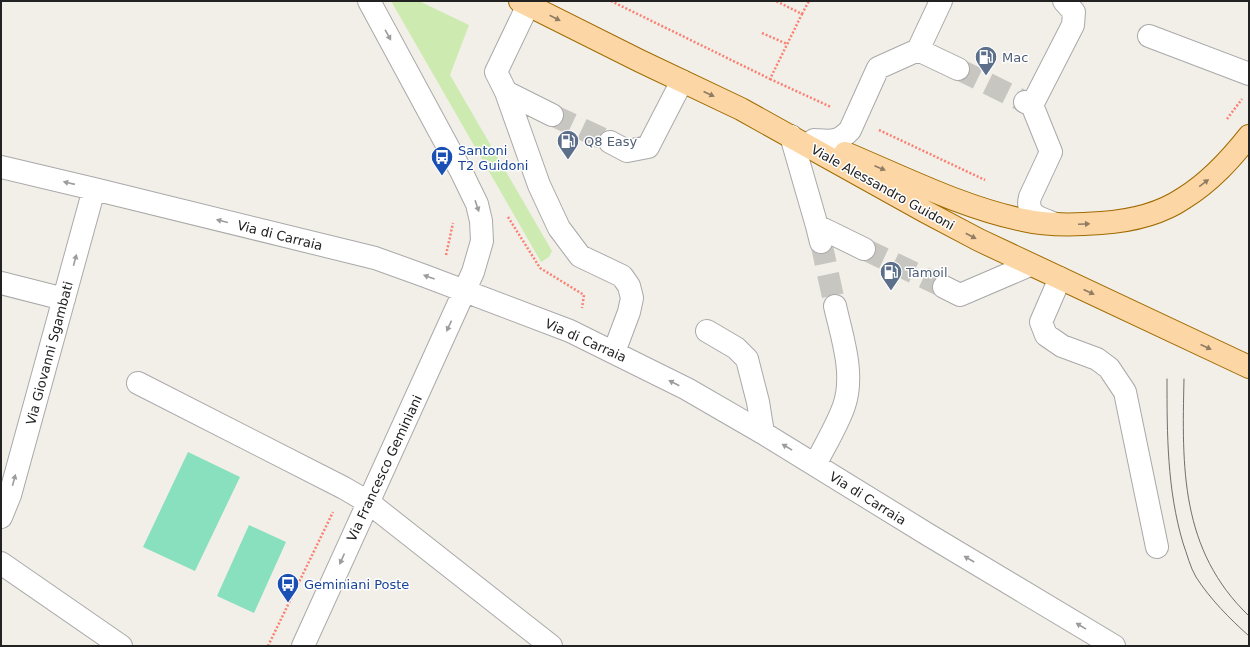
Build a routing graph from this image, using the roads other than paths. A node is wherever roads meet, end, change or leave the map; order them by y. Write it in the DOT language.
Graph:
graph roads {
  1 [pos="369,1"];
  2 [pos="941,1"];
  3 [pos="1064,1"];
  4 [pos="524,3"];
  5 [pos="1149,36"];
  6 [pos="918,50"];
  7 [pos="958,70"];
  8 [pos="682,81"];
  9 [pos="1247,84"];
  10 [pos="506,92"];
  11 [pos="741,109"];
  12 [pos="552,115"];
  13 [pos="791,136"];
  14 [pos="1249,136"];
  15 [pos="814,140"];
  16 [pos="610,142"];
  17 [pos="1,167"];
  18 [pos="94,189"];
  19 [pos="1056,224"];
  20 [pos="864,249"];
  21 [pos="1030,265"];
  22 [pos="1060,278"];
  23 [pos="1,283"];
  24 [pos="944,287"];
  25 [pos="465,291"];
  26 [pos="64,299"];
  27 [pos="835,306"];
  28 [pos="707,331"];
  29 [pos="614,352"];
  30 [pos="1249,367"];
  31 [pos="138,383"];
  32 [pos="763,433"];
  33 [pos="815,464"];
  34 [pos="368,502"];
  35 [pos="1,517"];
  36 [pos="1157,547"];
  37 [pos="1,563"];
  38 [pos="121,646"];
  39 [pos="303,646"];
  40 [pos="551,646"];
  41 [pos="1114,646"];
  1 -- 25 [label="street, Via Francesco Geminiani, one-way"];
  2 -- 6 [label="street"];
  3 -- 19 [label="street"];
  4 -- 8 [label="main road, Viale Alessandro Guidoni, one-way"];
  4 -- 10 [label="street"];
  5 -- 9 [label="street"];
  6 -- 7 [label="street"];
  6 -- 15 [label="street"];
  8 -- 11 [label="main road, Viale Alessandro Guidoni, one-way"];
  8 -- 16 [label="street"];
  10 -- 12 [label="street"];
  10 -- 29 [label="street"];
  11 -- 13 [label="main road, Viale Alessandro Guidoni"];
  11 -- 15 [label="main road"];
  13 -- 20 [label="street"];
  13 -- 21 [label="main road, Viale Alessandro Guidoni, one-way"];
  19 -- 14 [label="main road, one-way"];
  15 -- 19 [label="main road, one-way"];
  18 -- 17 [label="street, Via di Carraia, one-way"];
  25 -- 18 [label="street, Via di Carraia, one-way"];
  26 -- 18 [label="street, Via Giovanni Sgambati, one-way"];
  21 -- 22 [label="main road, Viale Alessandro Guidoni"];
  21 -- 24 [label="street"];
  22 -- 30 [label="main road, Viale Alessandro Guidoni, one-way"];
  22 -- 36 [label="street"];
  23 -- 26 [label="street"];
  25 -- 29 [label="street, Via di Carraia"];
  25 -- 34 [label="street, Via Francesco Geminiani, one-way"];
  35 -- 26 [label="street, Via Giovanni Sgambati, one-way"];
  27 -- 33 [label="street"];
  28 -- 32 [label="street"];
  32 -- 29 [label="street, Via di Carraia, one-way"];
  31 -- 34 [label="street"];
  33 -- 32 [label="street, Via di Carraia, one-way"];
  41 -- 33 [label="street, Via di Carraia, one-way"];
  34 -- 39 [label="street, Via Francesco Geminiani, one-way"];
  34 -- 40 [label="street"];
  37 -- 38 [label="street"];
}
